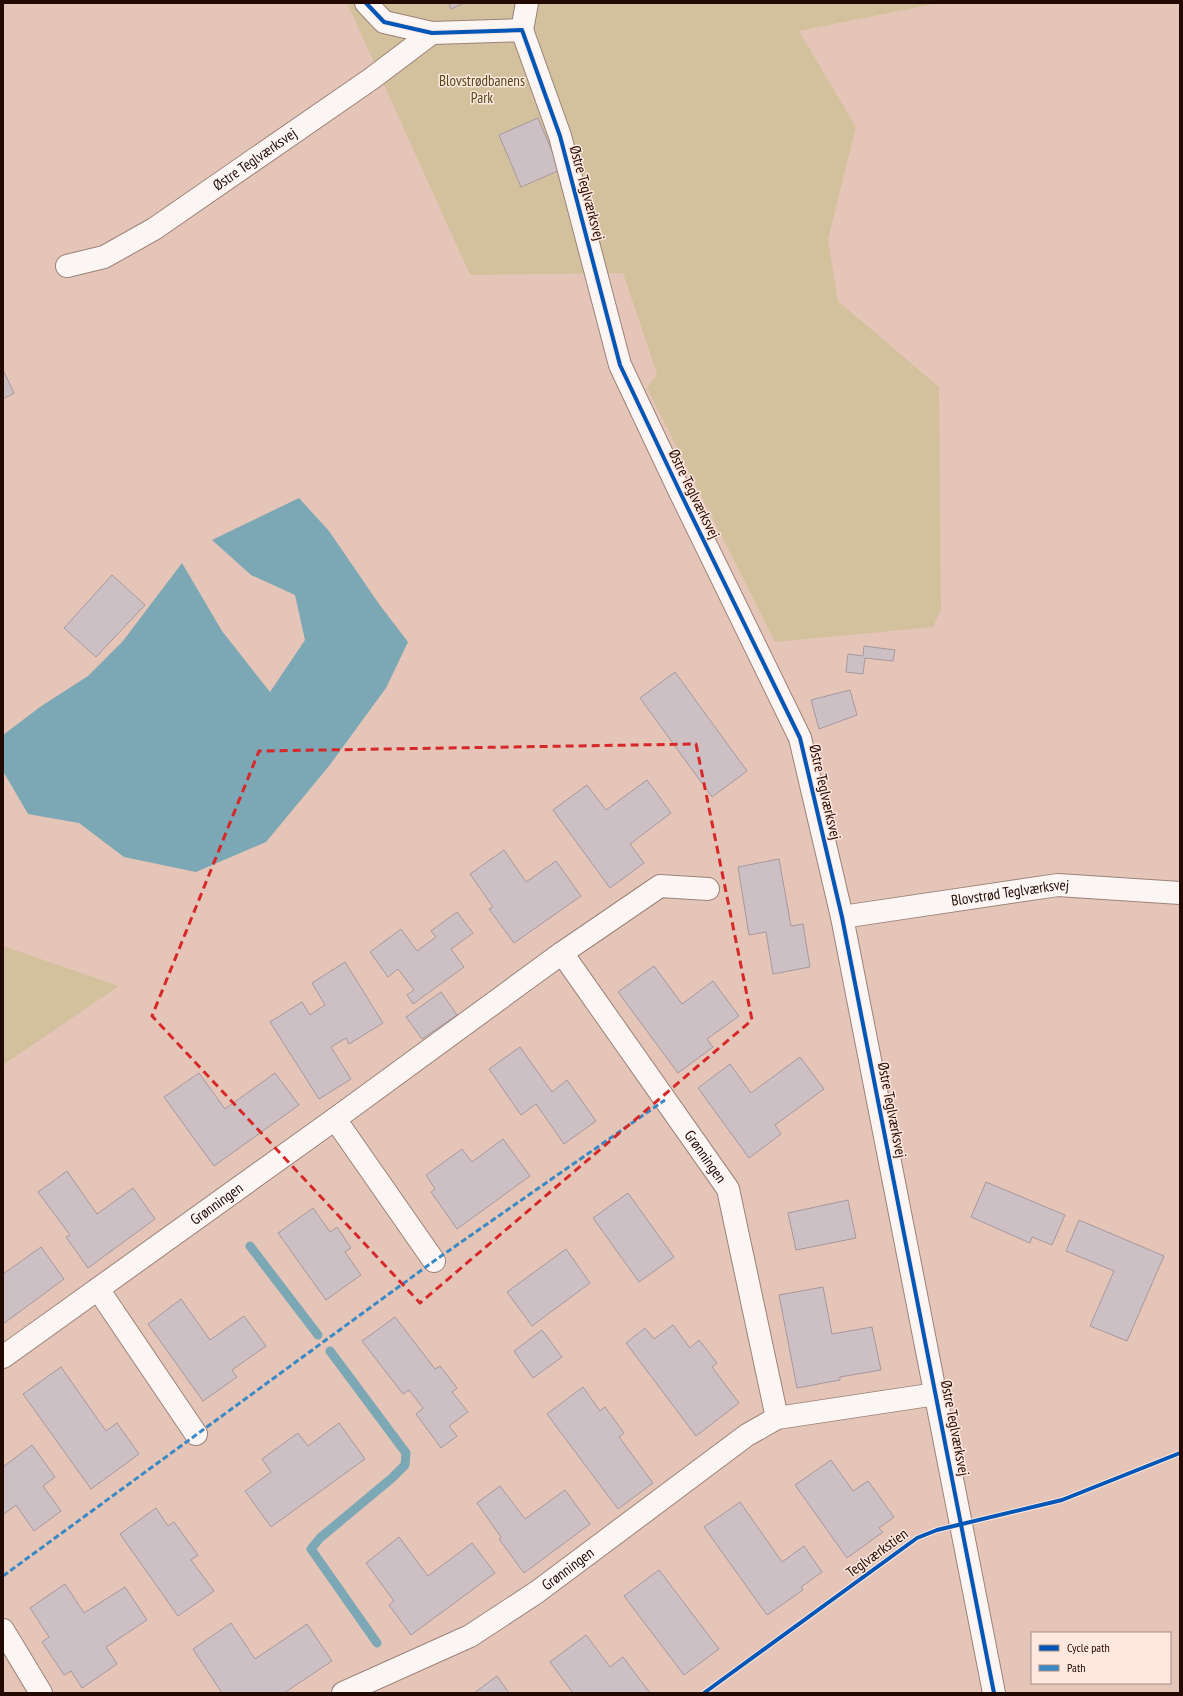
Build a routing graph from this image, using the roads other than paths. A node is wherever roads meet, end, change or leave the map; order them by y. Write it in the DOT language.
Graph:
graph roads {
  1 [pos="366,3"];
  2 [pos="527,3"];
  3 [pos="522,30"];
  4 [pos="432,33"];
  5 [pos="67,266"];
  6 [pos="708,889"];
  7 [pos="1180,893"];
  8 [pos="842,917"];
  9 [pos="562,953"];
  10 [pos="335,1119"];
  11 [pos="434,1261"];
  12 [pos="98,1289"];
  13 [pos="3,1357"];
  14 [pos="936,1394"];
  15 [pos="777,1418"];
  16 [pos="196,1434"];
  17 [pos="3,1630"];
  18 [pos="41,1693"];
  19 [pos="343,1693"];
  20 [pos="994,1693"];
  1 -- 4 [label="street"];
  2 -- 3 [label="street"];
  3 -- 4 [label="street"];
  3 -- 8 [label="street, Østre Teglværksvej"];
  4 -- 5 [label="street, Østre Teglværksvej"];
  6 -- 9 [label="street, Grønningen"];
  7 -- 8 [label="street, Blovstrød Teglværksvej"];
  8 -- 14 [label="street, Østre Teglværksvej"];
  9 -- 10 [label="street, Grønningen"];
  9 -- 15 [label="street, Grønningen"];
  10 -- 11 [label="street"];
  10 -- 12 [label="street, Grønningen"];
  12 -- 13 [label="street, Grønningen"];
  12 -- 16 [label="street"];
  14 -- 15 [label="street, Grønningen"];
  14 -- 20 [label="street, Østre Teglværksvej"];
  15 -- 19 [label="street, Grønningen"];
  17 -- 18 [label="street"];
}
